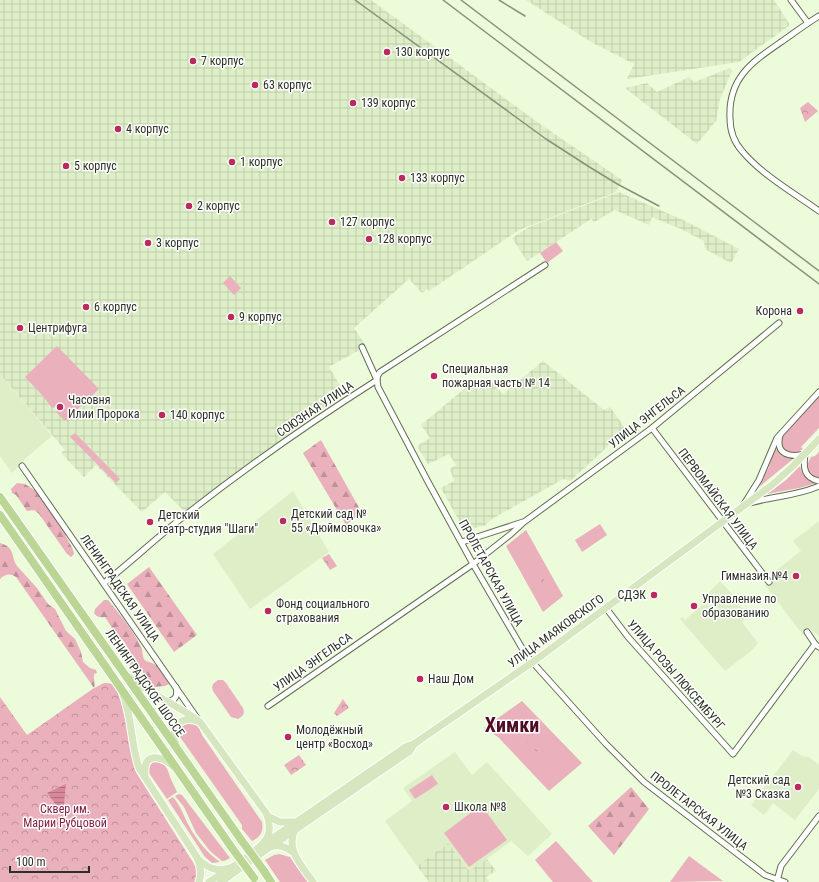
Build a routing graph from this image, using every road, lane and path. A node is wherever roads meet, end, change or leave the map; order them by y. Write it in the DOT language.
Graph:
graph roads {
  1 [pos="791,0"];
  2 [pos="819,16"];
  3 [pos="808,23"];
  4 [pos="819,211"];
  5 [pos="545,265"];
  6 [pos="779,323"];
  7 [pos="362,347"];
  8 [pos="377,380"];
  9 [pos="819,392"];
  10 [pos="652,428"];
  11 [pos="780,434"];
  12 [pos="819,439"];
  13 [pos="805,454"];
  14 [pos="22,466"];
  15 [pos="819,481"];
  16 [pos="819,486"];
  17 [pos="0,497"];
  18 [pos="744,505"];
  19 [pos="0,515"];
  20 [pos="722,521"];
  21 [pos="524,522"];
  22 [pos="462,542"];
  23 [pos="473,564"];
  24 [pos="769,582"];
  25 [pos="104,583"];
  26 [pos="606,608"];
  27 [pos="807,632"];
  28 [pos="817,645"];
  29 [pos="532,662"];
  30 [pos="122,672"];
  31 [pos="120,686"];
  32 [pos="176,686"];
  33 [pos="166,701"];
  34 [pos="188,706"];
  35 [pos="268,706"];
  36 [pos="187,717"];
  37 [pos="200,722"];
  38 [pos="414,744"];
  39 [pos="178,751"];
  40 [pos="180,772"];
  41 [pos="146,777"];
  42 [pos="267,815"];
  43 [pos="819,816"];
  44 [pos="298,821"];
  45 [pos="296,829"];
  46 [pos="260,847"];
  47 [pos="270,847"];
  48 [pos="294,852"];
  49 [pos="198,859"];
  50 [pos="231,871"];
  51 [pos="778,878"];
  52 [pos="255,880"];
  53 [pos="199,882"];
  54 [pos="209,882"];
  55 [pos="221,882"];
  56 [pos="227,882"];
  57 [pos="271,882"];
  58 [pos="313,882"];
  59 [pos="785,882"];
  1 -- 3 [label="street"];
  2 -- 3 [label="street"];
  3 -- 4 [label="street"];
  5 -- 8 [label="street, СОЮЗНАЯ УЛИЦА"];
  6 -- 10 [label="street, УЛИЦА ЭНГЕЛЬСА"];
  7 -- 8 [label="street, ПРОЛЕТАРСКАЯ УЛИЦА"];
  8 -- 22 [label="street, ПРОЛЕТАРСКАЯ УЛИЦА"];
  8 -- 25 [label="street, СОЮЗНАЯ УЛИЦА"];
  9 -- 11 [label="street"];
  10 -- 20 [label="street, ПЕРВОМАЙСКАЯ УЛИЦА"];
  10 -- 21 [label="street, УЛИЦА ЭНГЕЛЬСА"];
  11 -- 13 [label="street"];
  11 -- 18 [label="street"];
  12 -- 13 [label="main road, УЛИЦА МАЯКОВСКОГО"];
  13 -- 15 [label="street"];
  13 -- 18 [label="main road, УЛИЦА МАЯКОВСКОГО"];
  14 -- 25 [label="street, ЛЕНИНГРАДСКАЯ УЛИЦА"];
  16 -- 18 [label="street"];
  17 -- 30 [label="highway, ЛЕНИНГРАДСКОЕ ШОССЕ"];
  18 -- 20 [label="main road, УЛИЦА МАЯКОВСКОГО"];
  19 -- 31 [label="highway, ЛЕНИНГРАДСКОЕ ШОССЕ"];
  20 -- 24 [label="street, ПЕРВОМАЙСКАЯ УЛИЦА"];
  20 -- 26 [label="main road, УЛИЦА МАЯКОВСКОГО"];
  21 -- 22 [label="street, УЛИЦА ЭНГЕЛЬСА"];
  21 -- 23 [label="street, УЛИЦА ЭНГЕЛЬСА"];
  22 -- 23 [label="street, ПРОЛЕТАРСКАЯ УЛИЦА"];
  23 -- 29 [label="street, ПРОЛЕТАРСКАЯ УЛИЦА"];
  23 -- 35 [label="street, УЛИЦА ЭНГЕЛЬСА"];
  25 -- 32 [label="street, ЛЕНИНГРАДСКАЯ УЛИЦА"];
  26 -- 28 [label="street, УЛИЦА РОЗЫ ЛЮКСЕМБУРГ"];
  26 -- 29 [label="main road, УЛИЦА МАЯКОВСКОГО"];
  27 -- 28 [label="street"];
  29 -- 38 [label="main road, УЛИЦА МАЯКОВСКОГО"];
  29 -- 51 [label="street, ПРОЛЕТАРСКАЯ УЛИЦА"];
  30 -- 33 [label="main road"];
  30 -- 39 [label="highway, ЛЕНИНГРАДСКОЕ ШОССЕ"];
  31 -- 40 [label="highway, ЛЕНИНГРАДСКОЕ ШОССЕ"];
  31 -- 41 [label="main road"];
  32 -- 33 [label="street"];
  32 -- 34 [label="street, ЛЕНИНГРАДСКАЯ УЛИЦА"];
  33 -- 36 [label="main road"];
  34 -- 36 [label="street"];
  34 -- 37 [label="street, ЛЕНИНГРАДСКАЯ УЛИЦА"];
  36 -- 37 [label="main road"];
  36 -- 39 [label="main road"];
  37 -- 42 [label="main road"];
  38 -- 44 [label="main road, УЛИЦА МАЯКОВСКОГО"];
  38 -- 45 [label="main road, УЛИЦА МАЯКОВСКОГО"];
  39 -- 57 [label="highway, ЛЕНИНГРАДСКОЕ ШОССЕ, bridge"];
  40 -- 41 [label="main road"];
  40 -- 52 [label="highway, ЛЕНИНГРАДСКОЕ ШОССЕ, bridge"];
  41 -- 49 [label="main road"];
  42 -- 44 [label="main road"];
  42 -- 46 [label="main road"];
  43 -- 51 [label="street"];
  44 -- 46 [label="main road, УЛИЦА МАЯКОВСКОГО"];
  45 -- 47 [label="main road, УЛИЦА МАЯКОВСКОГО"];
  45 -- 48 [label="main road"];
  46 -- 50 [label="main road, УЛИЦА МАЯКОВСКОГО"];
  47 -- 48 [label="main road"];
  47 -- 50 [label="main road, УЛИЦА МАЯКОВСКОГО"];
  48 -- 58 [label="main road"];
  49 -- 50 [label="main road"];
  49 -- 53 [label="main road"];
  50 -- 54 [label="main road"];
  50 -- 55 [label="main road"];
  50 -- 56 [label="main road"];
  51 -- 59 [label="street, ПРОЛЕТАРСКАЯ УЛИЦА"];
}
